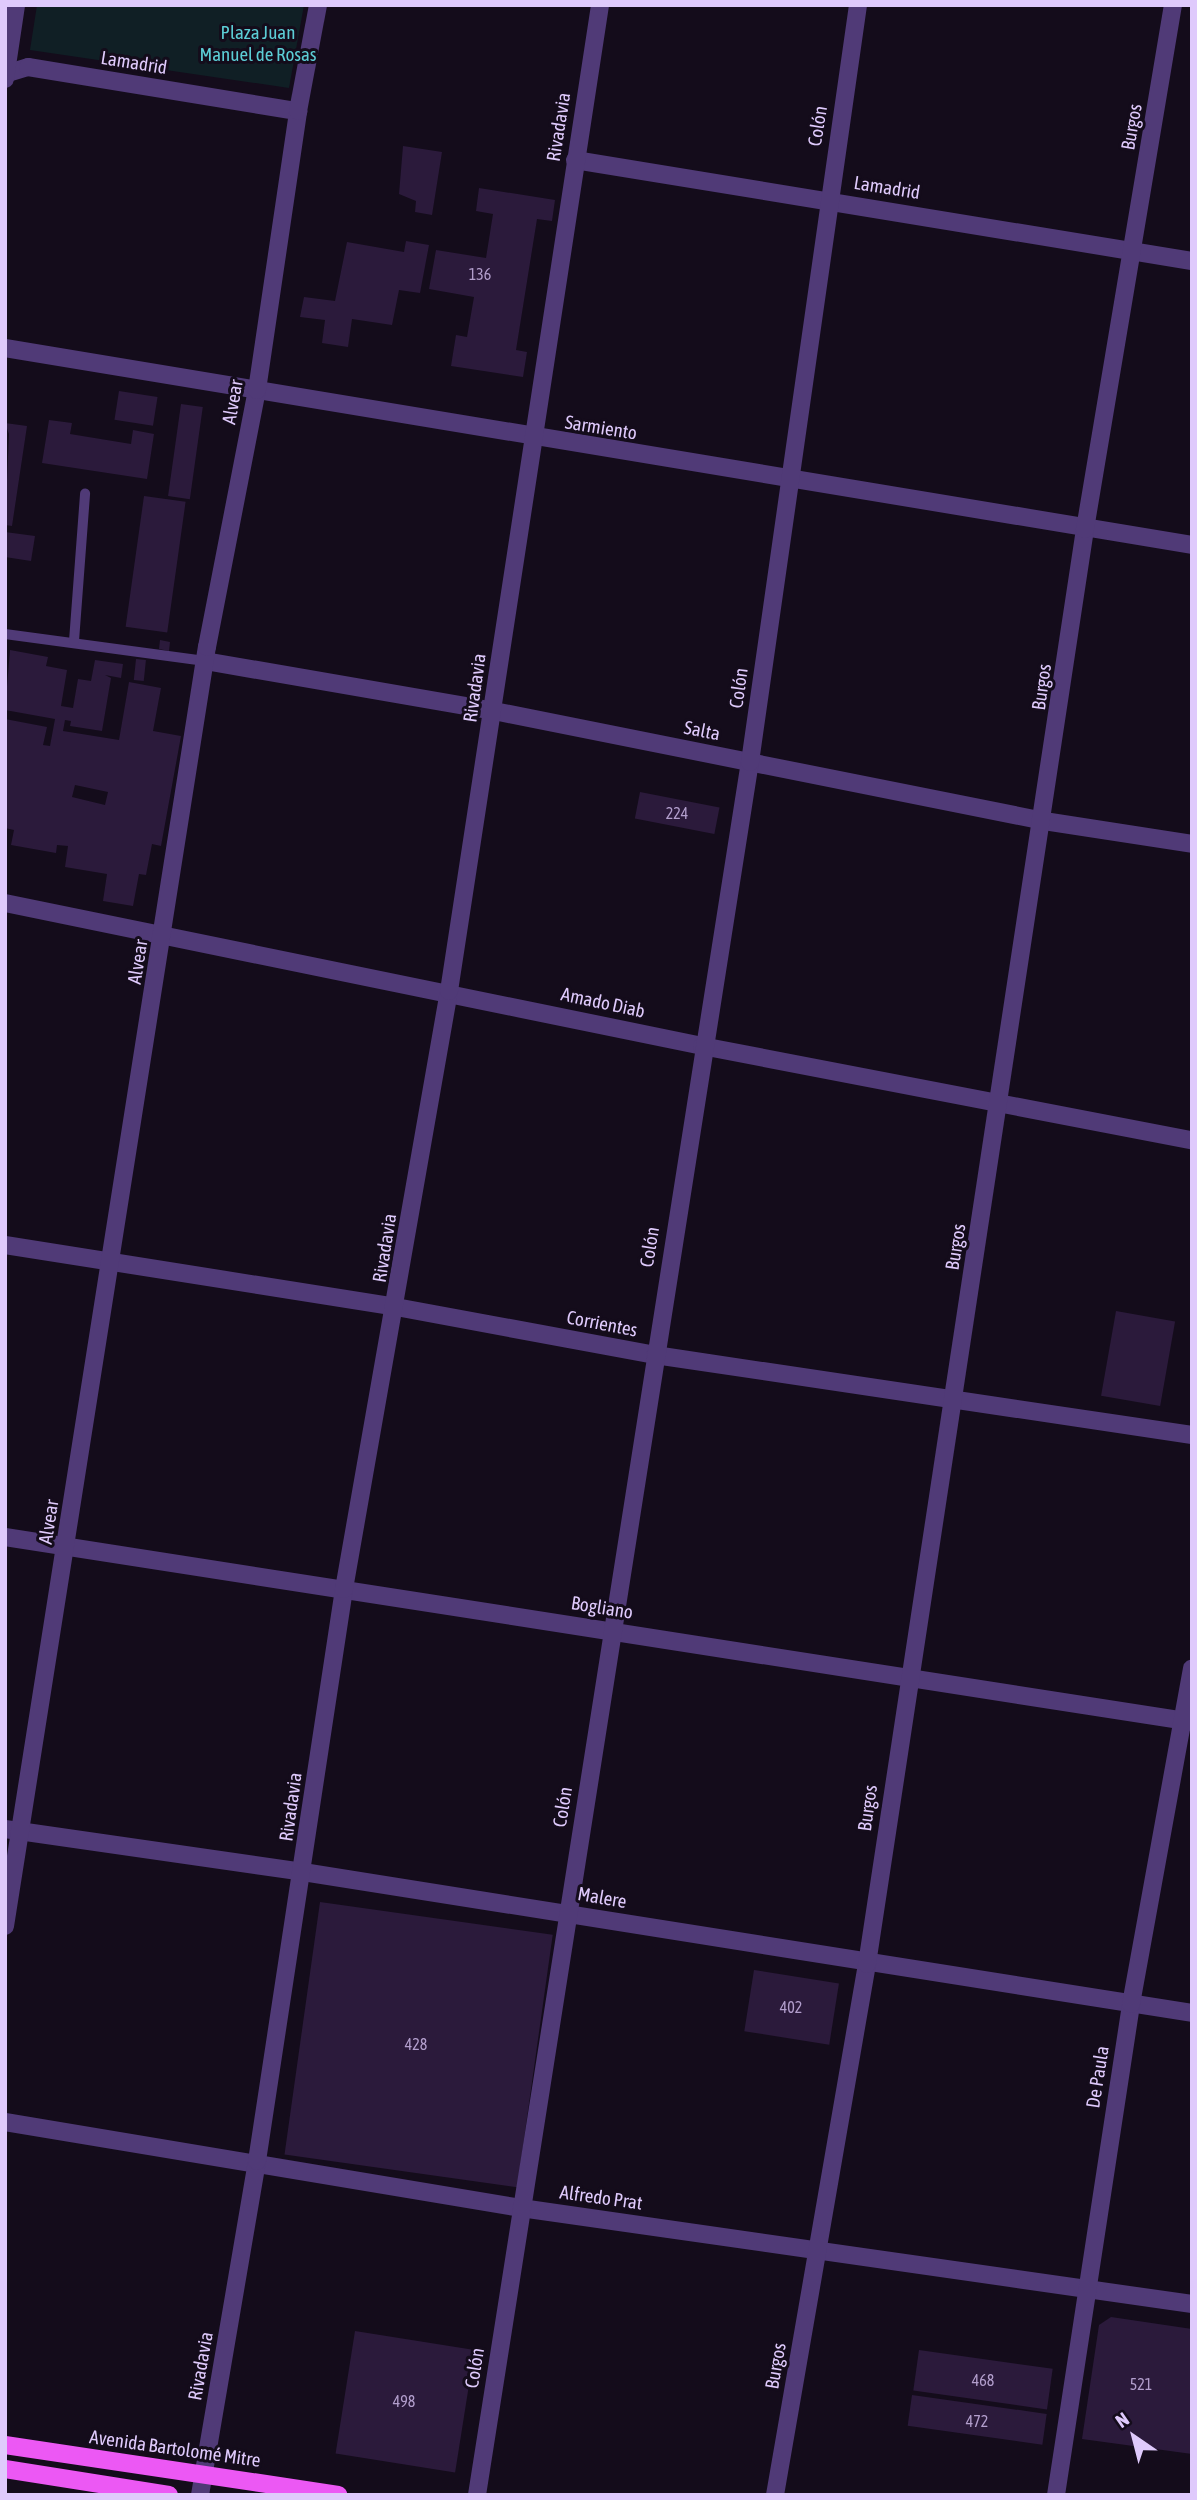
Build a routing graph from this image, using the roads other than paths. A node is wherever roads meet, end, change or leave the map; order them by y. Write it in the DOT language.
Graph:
graph roads {
  1 [pos="16,5"];
  2 [pos="318,5"];
  3 [pos="600,5"];
  4 [pos="858,5"];
  5 [pos="1173,5"];
  6 [pos="5,76"];
  7 [pos="298,111"];
  8 [pos="575,160"];
  9 [pos="827,200"];
  10 [pos="1132,251"];
  11 [pos="1192,261"];
  12 [pos="5,348"];
  13 [pos="257,390"];
  14 [pos="531,438"];
  15 [pos="789,479"];
  16 [pos="85,493"];
  17 [pos="1085,529"];
  18 [pos="1192,545"];
  19 [pos="5,634"];
  20 [pos="74,641"];
  21 [pos="205,661"];
  22 [pos="494,711"];
  23 [pos="750,762"];
  24 [pos="1044,821"];
  25 [pos="1192,844"];
  26 [pos="5,903"];
  27 [pos="163,936"];
  28 [pos="449,991"];
  29 [pos="702,1046"];
  30 [pos="1001,1105"];
  31 [pos="1192,1140"];
  32 [pos="5,1245"];
  33 [pos="113,1261"];
  34 [pos="397,1307"];
  35 [pos="655,1355"];
  36 [pos="953,1399"];
  37 [pos="1192,1435"];
  38 [pos="5,1537"];
  39 [pos="67,1546"];
  40 [pos="344,1589"];
  41 [pos="612,1631"];
  42 [pos="1192,1668"];
  43 [pos="908,1680"];
  44 [pos="1187,1721"];
  45 [pos="12,1830"];
  46 [pos="303,1872"];
  47 [pos="567,1914"];
  48 [pos="5,1926"];
  49 [pos="867,1964"];
  50 [pos="1131,2004"];
  51 [pos="1192,2013"];
  52 [pos="5,2122"];
  53 [pos="257,2161"];
  54 [pos="521,2208"];
  55 [pos="817,2251"];
  56 [pos="1086,2290"];
  57 [pos="1192,2304"];
  58 [pos="5,2445"];
  59 [pos="5,2469"];
  60 [pos="203,2474"];
  61 [pos="169,2495"];
  62 [pos="200,2495"];
  63 [pos="338,2495"];
  64 [pos="477,2495"];
  65 [pos="775,2495"];
  66 [pos="1056,2495"];
  1 -- 6 [label="street"];
  2 -- 7 [label="street, Alvear"];
  3 -- 8 [label="street, Rivadavia"];
  4 -- 9 [label="street, Colón"];
  5 -- 10 [label="street, Burgos"];
  6 -- 7 [label="street, Lamadrid"];
  7 -- 13 [label="street, Alvear"];
  8 -- 9 [label="street, Lamadrid"];
  8 -- 14 [label="street, Rivadavia"];
  9 -- 10 [label="street, Lamadrid"];
  9 -- 15 [label="street, Colón"];
  10 -- 11 [label="street, Lamadrid"];
  10 -- 17 [label="street, Burgos"];
  12 -- 13 [label="street, Sarmiento"];
  13 -- 14 [label="street, Sarmiento"];
  13 -- 21 [label="street, Alvear"];
  14 -- 15 [label="street, Sarmiento"];
  14 -- 22 [label="street, Rivadavia"];
  15 -- 17 [label="street, Sarmiento"];
  15 -- 23 [label="street, Colón"];
  16 -- 20 [label="lane"];
  17 -- 18 [label="street, Sarmiento"];
  17 -- 24 [label="street, Burgos"];
  19 -- 20 [label="lane"];
  20 -- 21 [label="lane"];
  21 -- 22 [label="street, Salta"];
  21 -- 27 [label="street, Alvear"];
  22 -- 23 [label="street, Salta"];
  22 -- 28 [label="street, Rivadavia"];
  23 -- 24 [label="street, Salta"];
  23 -- 29 [label="street, Colón"];
  24 -- 25 [label="street, Salta"];
  24 -- 30 [label="street, Burgos"];
  26 -- 27 [label="street, Amado Diab"];
  27 -- 28 [label="street, Amado Diab"];
  27 -- 33 [label="street, Alvear"];
  28 -- 29 [label="street, Amado Diab"];
  28 -- 34 [label="street, Rivadavia"];
  29 -- 30 [label="street, Amado Diab"];
  29 -- 35 [label="street, Colón"];
  30 -- 31 [label="street, Amado Diab"];
  30 -- 36 [label="street, Burgos"];
  32 -- 33 [label="street, Corrientes"];
  33 -- 34 [label="street, Corrientes"];
  33 -- 39 [label="street, Alvear"];
  34 -- 35 [label="street, Corrientes"];
  34 -- 40 [label="street, Rivadavia"];
  35 -- 36 [label="street, Corrientes"];
  35 -- 41 [label="street, Colón"];
  36 -- 37 [label="street, Corrientes"];
  36 -- 43 [label="street, Burgos"];
  38 -- 39 [label="street, Bogliano"];
  39 -- 40 [label="street, Bogliano"];
  39 -- 45 [label="street, Alvear"];
  40 -- 41 [label="street, Bogliano"];
  40 -- 46 [label="street, Rivadavia"];
  41 -- 43 [label="street, Bogliano"];
  41 -- 47 [label="street, Colón"];
  42 -- 44 [label="street, De Paula"];
  43 -- 44 [label="street, Bogliano"];
  43 -- 49 [label="street, Burgos"];
  44 -- 50 [label="street, De Paula"];
  45 -- 46 [label="street, Malere"];
  45 -- 48 [label="street, Alvear"];
  46 -- 47 [label="street, Malere"];
  46 -- 53 [label="street, Rivadavia"];
  47 -- 49 [label="street, Malere"];
  47 -- 54 [label="street, Colón"];
  49 -- 50 [label="street, Malere"];
  49 -- 55 [label="street, Burgos"];
  50 -- 51 [label="street, Malere"];
  50 -- 56 [label="street, De Paula"];
  52 -- 53 [label="street, Alfredo Prat"];
  53 -- 54 [label="street, Alfredo Prat"];
  53 -- 60 [label="street, Rivadavia"];
  54 -- 55 [label="street, Alfredo Prat"];
  54 -- 64 [label="street, Colón"];
  55 -- 56 [label="street, Alfredo Prat"];
  55 -- 65 [label="street, Burgos"];
  56 -- 57 [label="street, Alfredo Prat"];
  56 -- 66 [label="street, De Paula"];
  58 -- 60 [label="main road, Avenida Bartolomé Mitre"];
  59 -- 61 [label="main road"];
  60 -- 62 [label="street, Rivadavia"];
  60 -- 63 [label="main road, Avenida Bartolomé Mitre"];
}
